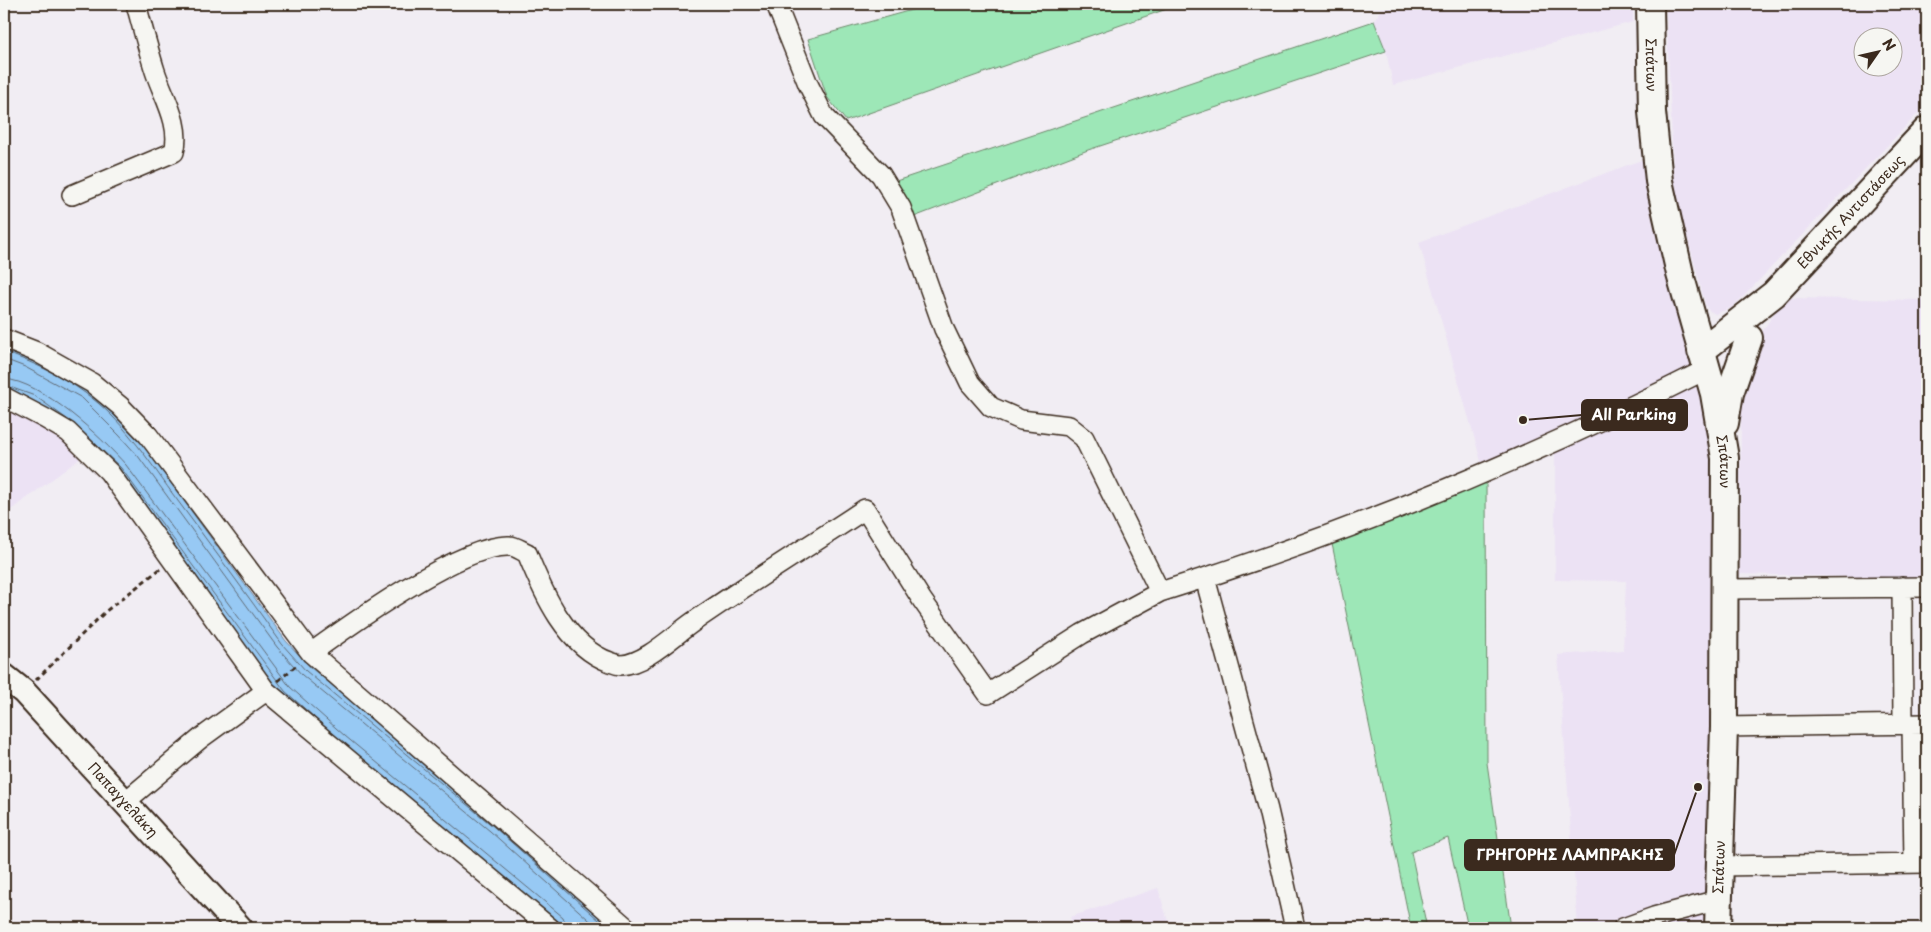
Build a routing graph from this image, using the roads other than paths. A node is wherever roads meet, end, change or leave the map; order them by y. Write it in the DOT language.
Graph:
graph roads {
  1 [pos="136,4"];
  2 [pos="776,4"];
  3 [pos="1650,4"];
  4 [pos="1927,130"];
  5 [pos="72,196"];
  6 [pos="1774,294"];
  7 [pos="1749,338"];
  8 [pos="4,339"];
  9 [pos="1704,360"];
  10 [pos="4,397"];
  11 [pos="1723,439"];
  12 [pos="1205,578"];
  13 [pos="1902,587"];
  14 [pos="1927,587"];
  15 [pos="1726,589"];
  16 [pos="1160,592"];
  17 [pos="311,653"];
  18 [pos="4,676"];
  19 [pos="266,690"];
  20 [pos="1914,724"];
  21 [pos="1724,727"];
  22 [pos="126,801"];
  23 [pos="1920,863"];
  24 [pos="1719,866"];
  25 [pos="1718,900"];
  26 [pos="240,928"];
  27 [pos="550,928"];
  28 [pos="627,928"];
  29 [pos="1294,928"];
  30 [pos="1623,928"];
  31 [pos="1718,928"];
  1 -- 5 [label="street"];
  2 -- 16 [label="street"];
  3 -- 9 [label="main road, Σπάτων"];
  4 -- 6 [label="main road, Εθνικής Αντιστάσεως"];
  6 -- 7 [label="main road, Εθνικής Αντιστάσεως"];
  6 -- 9 [label="main road, Εθνικής Αντιστάσεως"];
  7 -- 9 [label="main road"];
  7 -- 11 [label="main road, Εθνικής Αντιστάσεως"];
  8 -- 17 [label="street"];
  9 -- 11 [label="main road, Σπάτων"];
  9 -- 12 [label="street"];
  10 -- 19 [label="street"];
  11 -- 15 [label="main road, Σπάτων"];
  12 -- 16 [label="street"];
  12 -- 29 [label="street"];
  13 -- 14 [label="street"];
  13 -- 15 [label="street"];
  13 -- 20 [label="street"];
  15 -- 21 [label="main road, Σπάτων"];
  16 -- 17 [label="street"];
  17 -- 28 [label="street"];
  18 -- 22 [label="street, Παπαγγελάκη"];
  19 -- 22 [label="street"];
  19 -- 27 [label="street"];
  20 -- 21 [label="street"];
  20 -- 23 [label="street"];
  21 -- 24 [label="main road, Σπάτων"];
  22 -- 26 [label="street, Παπαγγελάκη"];
  23 -- 24 [label="street"];
  24 -- 25 [label="main road, Σπάτων"];
  25 -- 30 [label="street"];
  25 -- 31 [label="main road, Σπάτων"];
}
